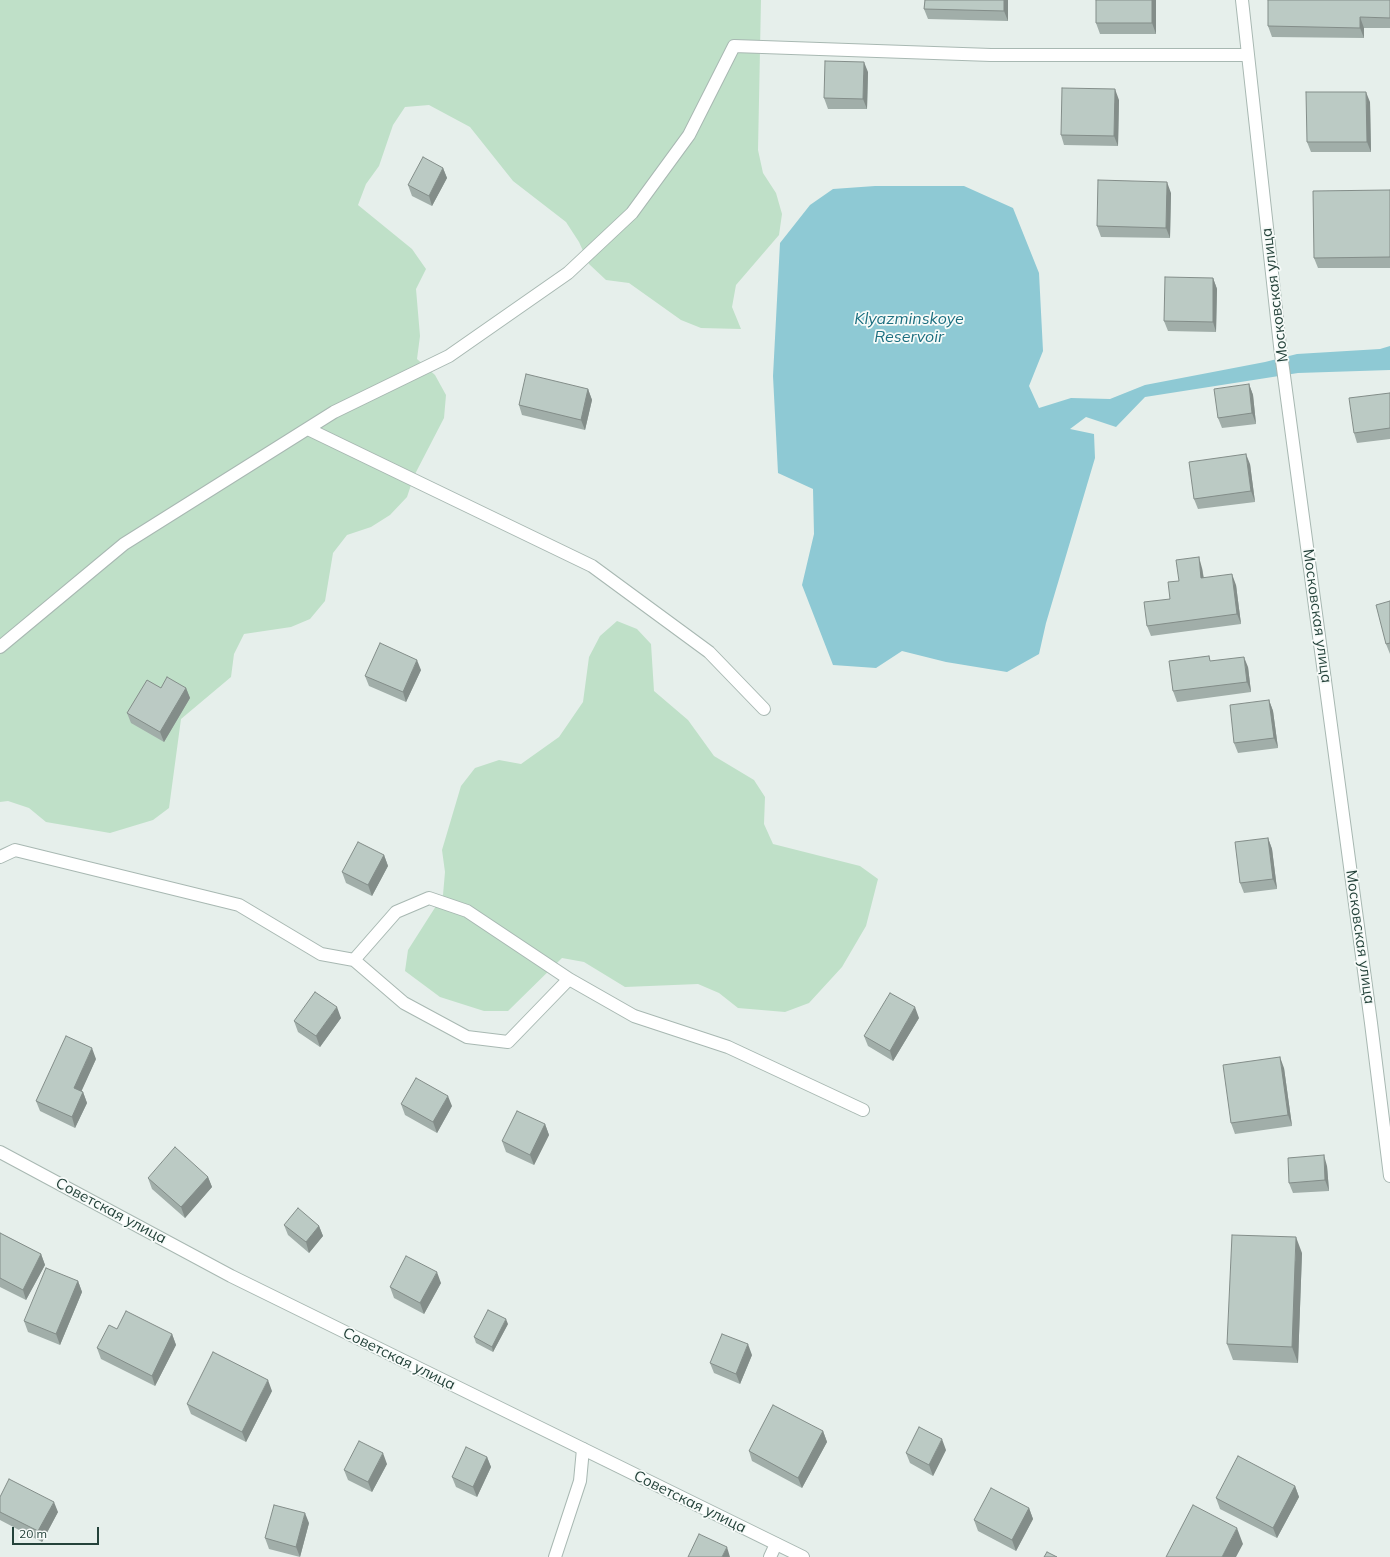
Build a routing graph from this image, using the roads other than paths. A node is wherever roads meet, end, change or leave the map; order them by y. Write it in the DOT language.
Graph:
graph roads {
  1 [pos="1242,0"];
  2 [pos="1247,55"];
  3 [pos="308,429"];
  4 [pos="0,647"];
  5 [pos="764,709"];
  6 [pos="0,857"];
  7 [pos="354,960"];
  8 [pos="569,979"];
  9 [pos="863,1110"];
  10 [pos="0,1152"];
  11 [pos="1390,1176"];
  12 [pos="584,1450"];
  13 [pos="776,1544"];
  14 [pos="555,1557"];
  15 [pos="770,1557"];
  16 [pos="802,1557"];
  1 -- 2 [label="street, Московская улица"];
  2 -- 3 [label="street"];
  2 -- 11 [label="street, Московская улица"];
  3 -- 4 [label="street"];
  3 -- 5 [label="street"];
  6 -- 7 [label="street"];
  7 -- 8 [label="street"];
  7 -- 8 [label="street"];
  8 -- 9 [label="street"];
  10 -- 12 [label="street, Советская улица"];
  12 -- 13 [label="street, Советская улица"];
  12 -- 14 [label="street"];
  13 -- 15 [label="street"];
  13 -- 16 [label="street, Советская улица"];
}
